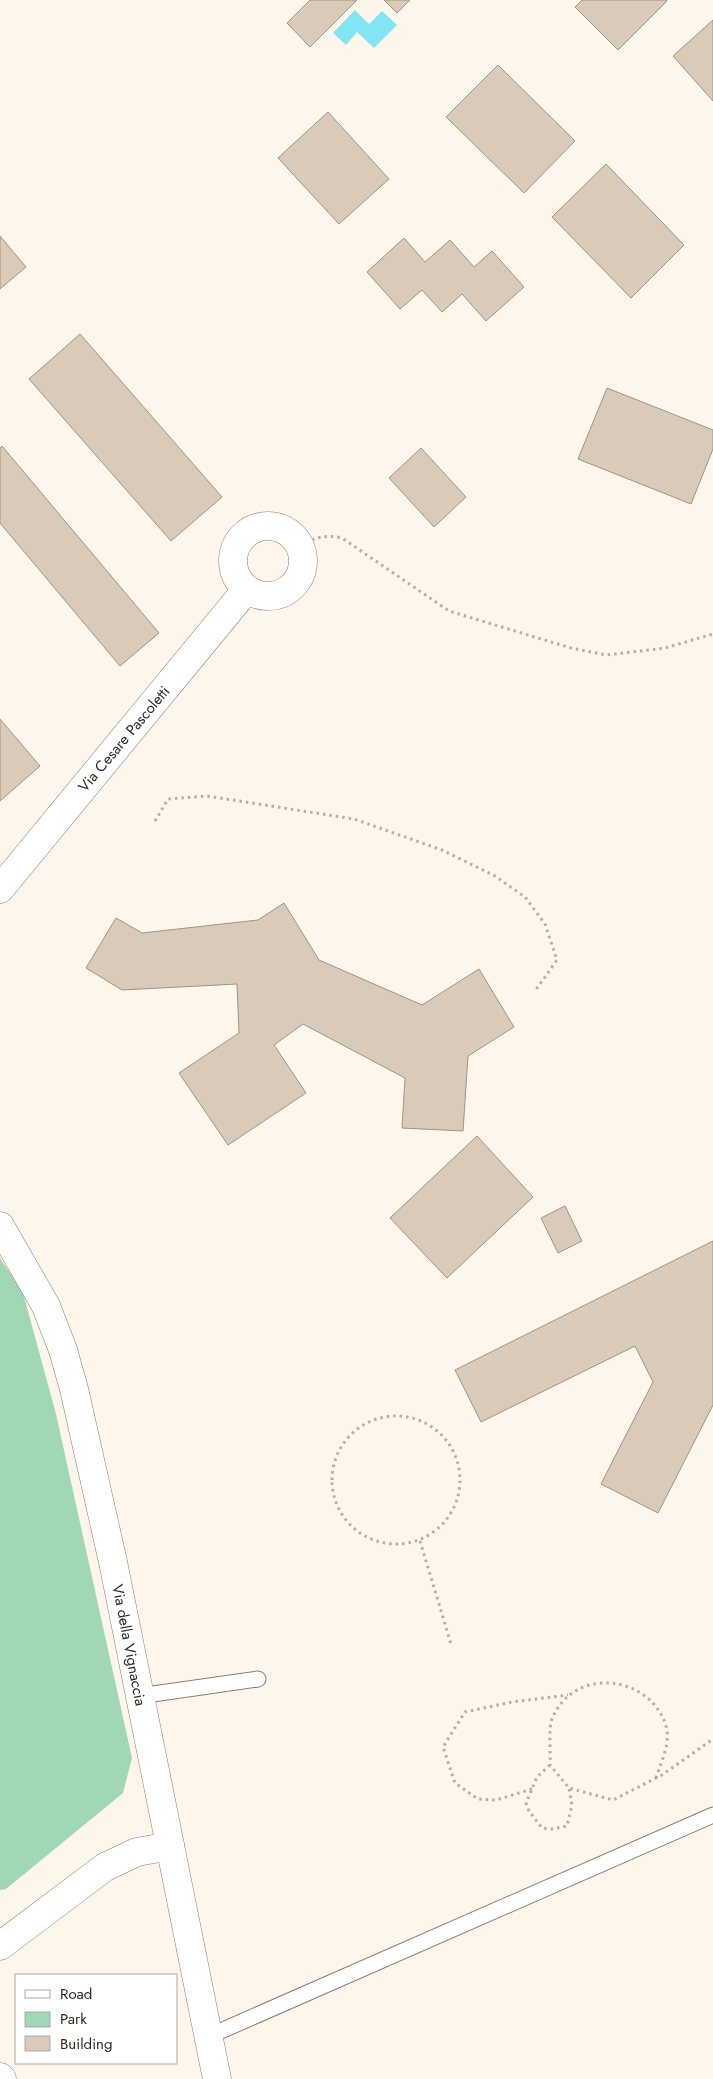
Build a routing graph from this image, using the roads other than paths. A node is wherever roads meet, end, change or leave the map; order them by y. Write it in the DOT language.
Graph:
graph roads {
  1 [pos="247,589"];
  2 [pos="0,889"];
  3 [pos="0,1226"];
  4 [pos="258,1679"];
  5 [pos="139,1696"];
  6 [pos="713,1815"];
  7 [pos="170,1846"];
  8 [pos="0,1946"];
  9 [pos="208,2037"];
  10 [pos="217,2079"];
  1 -- 1 [label="street"];
  1 -- 2 [label="street, Via Cesare Pascoletti"];
  3 -- 5 [label="street, Via della Vignaccia"];
  4 -- 5 [label="lane"];
  5 -- 7 [label="street, Via della Vignaccia"];
  6 -- 9 [label="lane"];
  7 -- 8 [label="street"];
  7 -- 9 [label="street, Via della Vignaccia"];
  9 -- 10 [label="street, Via della Vignaccia"];
}
